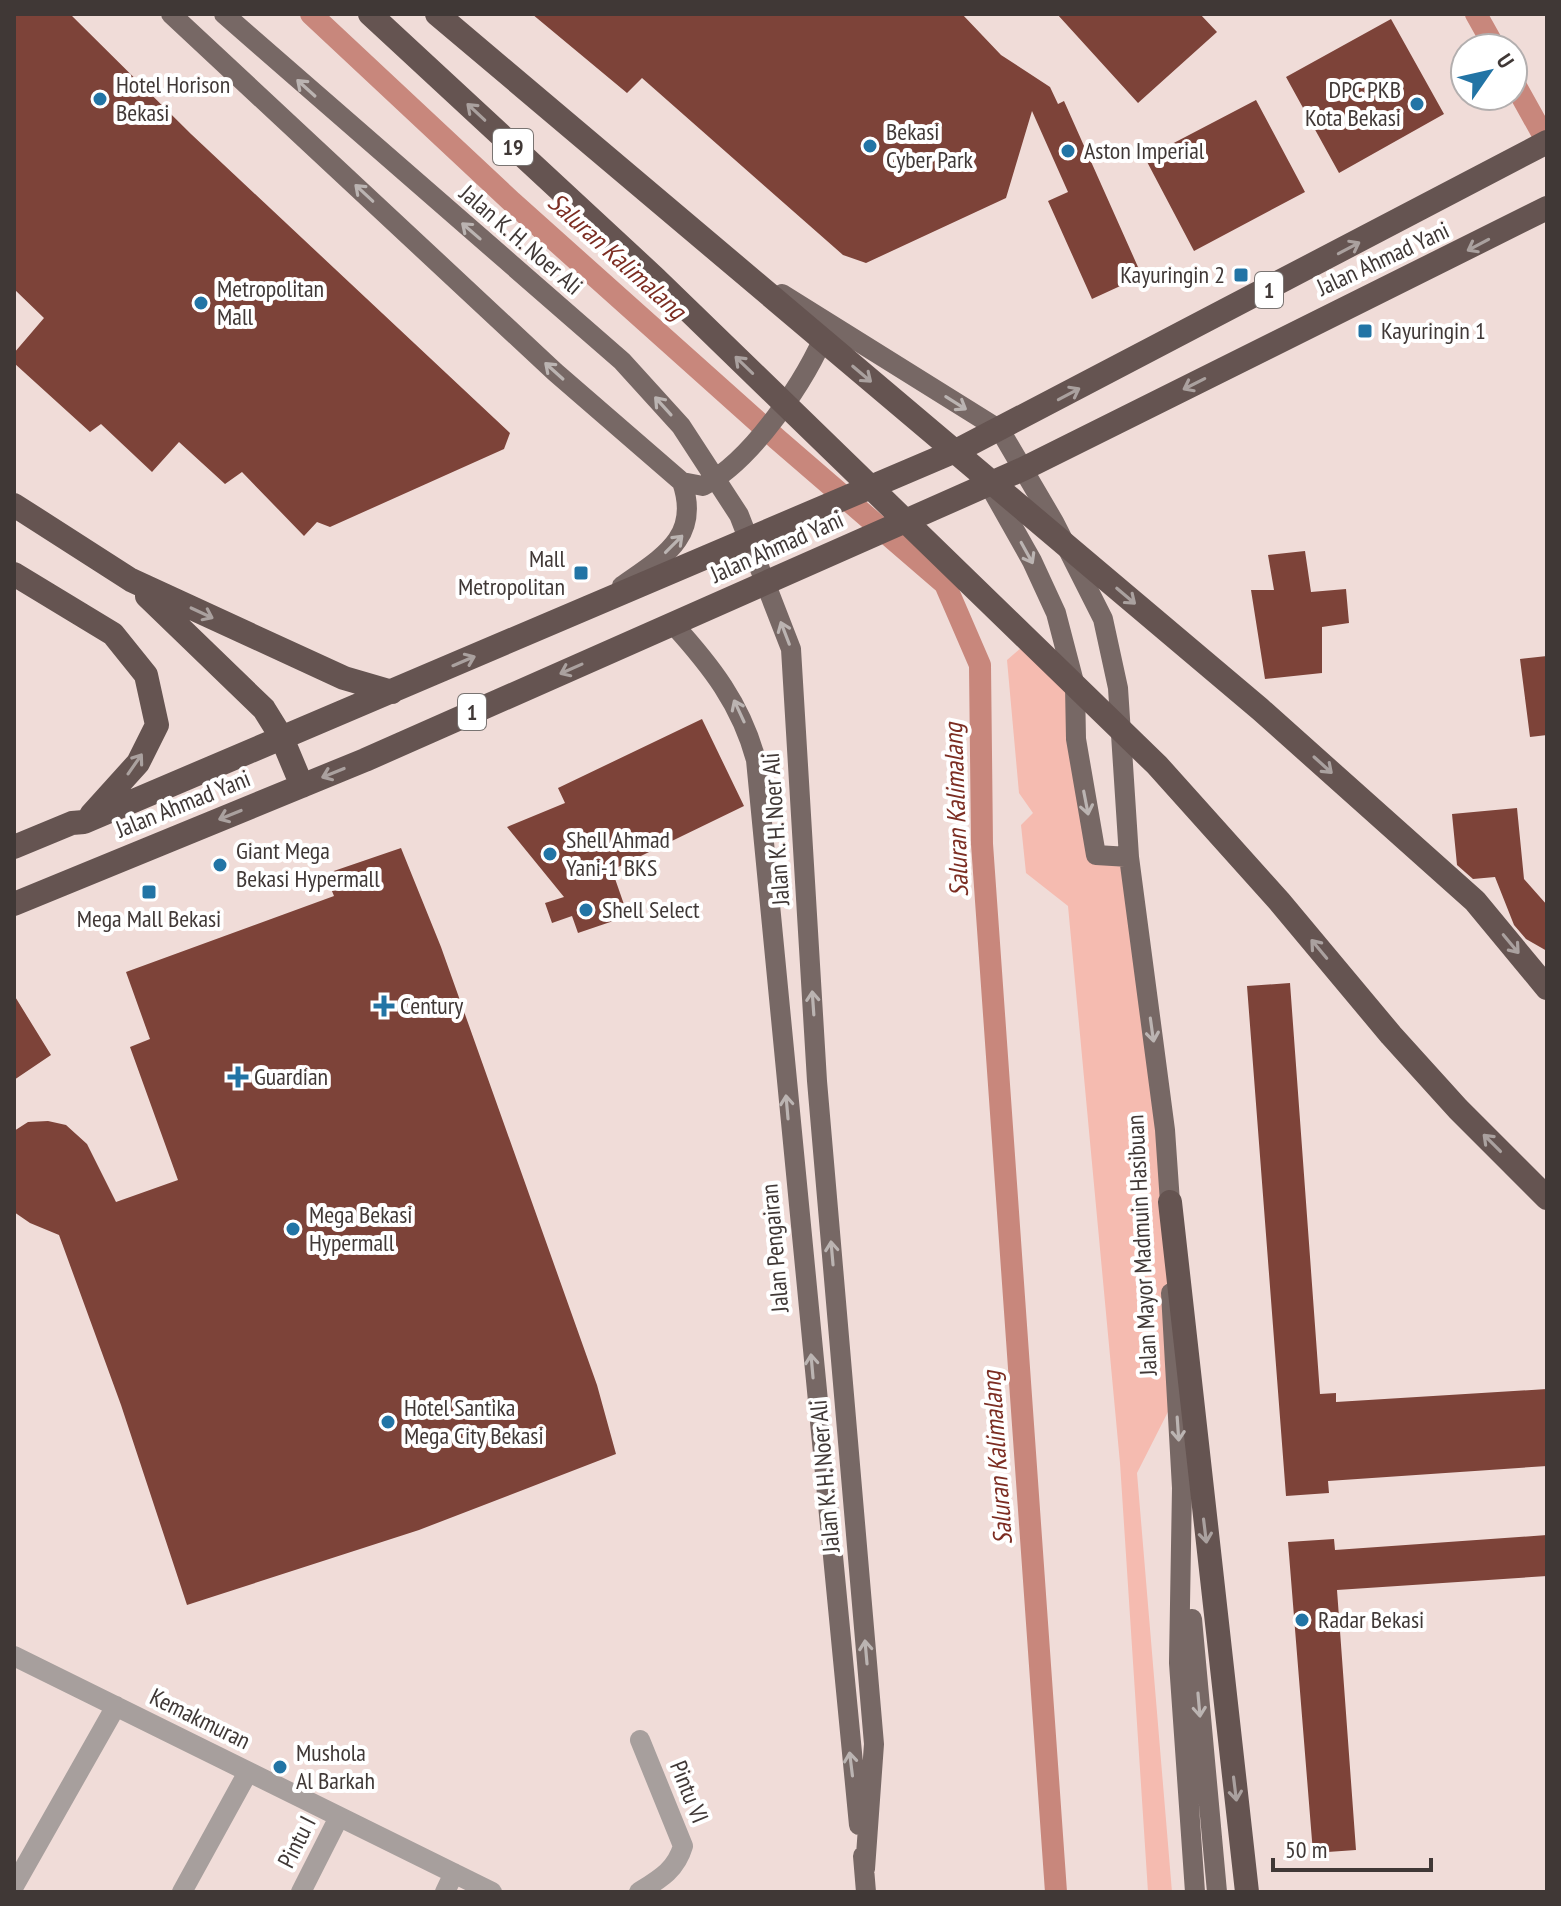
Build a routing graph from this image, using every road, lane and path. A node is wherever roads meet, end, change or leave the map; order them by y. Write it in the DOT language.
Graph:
graph roads {
  1 [pos="171,14"];
  2 [pos="224,14"];
  3 [pos="370,14"];
  4 [pos="440,14"];
  5 [pos="1543,145"];
  6 [pos="1547,208"];
  7 [pos="829,323"];
  8 [pos="1000,430"];
  9 [pos="960,449"];
  10 [pos="1023,469"];
  11 [pos="989,485"];
  12 [pos="685,491"];
  13 [pos="14,505"];
  14 [pos="14,574"];
  15 [pos="131,580"];
  16 [pos="14,584"];
  17 [pos="52,598"];
  18 [pos="592,607"];
  19 [pos="673,624"];
  20 [pos="1075,686"];
  21 [pos="392,692"];
  22 [pos="282,738"];
  23 [pos="302,786"];
  24 [pos="84,822"];
  25 [pos="14,847"];
  26 [pos="1129,857"];
  27 [pos="14,904"];
  28 [pos="1547,988"];
  29 [pos="1547,1198"];
  30 [pos="1170,1202"];
  31 [pos="1182,1488"];
  32 [pos="14,1656"];
  33 [pos="116,1706"];
  34 [pos="640,1740"];
  35 [pos="248,1772"];
  36 [pos="339,1817"];
  37 [pos="865,1869"];
  38 [pos="454,1873"];
  39 [pos="14,1886"];
  40 [pos="182,1892"];
  41 [pos="301,1892"];
  42 [pos="445,1892"];
  43 [pos="492,1892"];
  44 [pos="639,1892"];
  45 [pos="866,1892"];
  46 [pos="1195,1892"];
  47 [pos="1217,1892"];
  48 [pos="1247,1892"];
  12 -- 1 [label="main road, one-way"];
  37 -- 2 [label="main road, Jalan K. H. Noer Ali, one-way"];
  20 -- 3 [label="highway, 19, one-way"];
  4 -- 7 [label="main road"];
  4 -- 28 [label="highway, one-way"];
  8 -- 5 [label="highway, Jalan Ahmad Yani / 1, one-way"];
  6 -- 10 [label="highway, Jalan Ahmad Yani / 1, one-way"];
  7 -- 8 [label="main road, one-way"];
  7 -- 12 [label="main road"];
  8 -- 9 [label="highway, Jalan Ahmad Yani / 1"];
  8 -- 10 [label="main road, Jalan Mayor Madmuin Hasibuan"];
  9 -- 11 [label="main road"];
  9 -- 18 [label="highway, Jalan Ahmad Yani / 1"];
  10 -- 11 [label="highway, Jalan Ahmad Yani / 1"];
  10 -- 26 [label="main road, Jalan Mayor Madmuin Hasibuan"];
  11 -- 19 [label="highway, Jalan Ahmad Yani / 1"];
  11 -- 20 [label="main road, one-way"];
  18 -- 12 [label="main road, Jalan Ahmad Yani, one-way"];
  13 -- 15 [label="highway"];
  14 -- 17 [label="highway"];
  15 -- 21 [label="highway, one-way"];
  15 -- 22 [label="highway"];
  16 -- 17 [label="highway"];
  24 -- 17 [label="highway, one-way"];
  21 -- 18 [label="highway, Jalan Ahmad Yani / 1, one-way"];
  19 -- 23 [label="highway, Jalan Ahmad Yani / 1, one-way"];
  37 -- 19 [label="main road, Jalan Pengairan, one-way"];
  20 -- 26 [label="main road, one-way"];
  29 -- 20 [label="highway, one-way"];
  21 -- 22 [label="highway, Jalan Ahmad Yani / 1"];
  22 -- 23 [label="highway"];
  22 -- 24 [label="highway, Jalan Ahmad Yani / 1"];
  23 -- 27 [label="highway, Jalan Ahmad Yani / 1, one-way"];
  24 -- 25 [label="highway, Jalan Ahmad Yani / 1"];
  26 -- 30 [label="main road, Jalan Mayor Madmuin Hasibuan, one-way"];
  30 -- 31 [label="main road, Jalan Mayor Madmuin Hasibuan, one-way"];
  30 -- 48 [label="highway, one-way"];
  31 -- 46 [label="main road, Jalan Mayor Madmuin Hasibuan"];
  31 -- 47 [label="main road, Jalan Mayor Madmuin Hasibuan, one-way"];
  32 -- 33 [label="street, Kemakmuran"];
  33 -- 35 [label="street, Kemakmuran"];
  33 -- 39 [label="street"];
  34 -- 44 [label="street, Pintu VI"];
  35 -- 36 [label="street, Kemakmuran"];
  35 -- 40 [label="street"];
  36 -- 38 [label="street, Kemakmuran"];
  36 -- 41 [label="street, Pintu I"];
  37 -- 45 [label="main road, Jalan Pengairan"];
  38 -- 42 [label="street"];
  38 -- 43 [label="street, Kemakmuran"];
}
